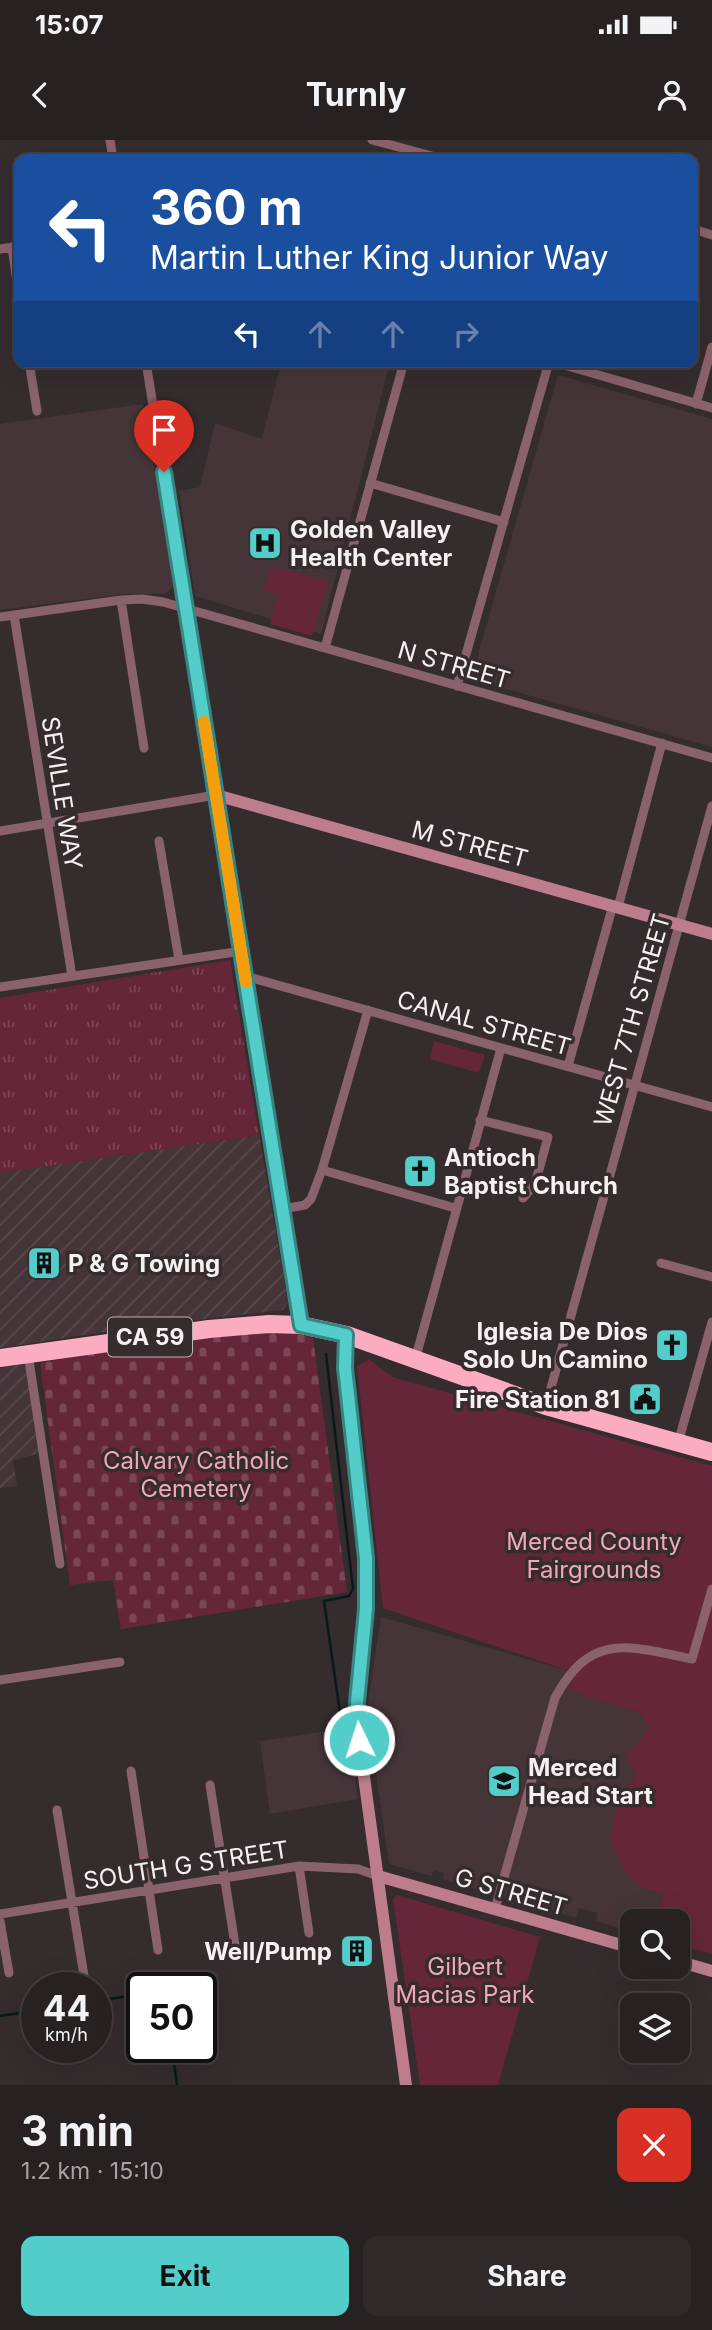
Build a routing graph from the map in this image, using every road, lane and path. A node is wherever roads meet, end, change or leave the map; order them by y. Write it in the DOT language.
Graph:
graph roads {
  1 [pos="372,140"];
  2 [pos="424,154"];
  3 [pos="712,347"];
  4 [pos="30,368"];
  5 [pos="147,368"];
  6 [pos="402,368"];
  7 [pos="550,368"];
  8 [pos="573,368"];
  9 [pos="696,404"];
  10 [pos="712,408"];
  11 [pos="37,411"];
  12 [pos="370,483"];
  13 [pos="504,522"];
  14 [pos="121,600"];
  15 [pos="186,608"];
  16 [pos="14,615"];
  17 [pos="0,617"];
  18 [pos="325,648"];
  19 [pos="457,686"];
  20 [pos="662,743"];
  21 [pos="144,748"];
  22 [pos="712,758"];
  23 [pos="216,795"];
  24 [pos="712,806"];
  25 [pos="47,823"];
  26 [pos="0,831"];
  27 [pos="159,841"];
  28 [pos="615,906"];
  29 [pos="679,924"];
  30 [pos="712,934"];
  31 [pos="242,951"];
  32 [pos="179,961"];
  33 [pos="72,976"];
  34 [pos="246,976"];
  35 [pos="0,987"];
  36 [pos="368,1010"];
  37 [pos="501,1048"];
  38 [pos="568,1066"];
  39 [pos="633,1085"];
  40 [pos="712,1107"];
  41 [pos="480,1120"];
  42 [pos="322,1171"];
  43 [pos="523,1199"];
  44 [pos="455,1208"];
  45 [pos="283,1209"];
  46 [pos="661,1263"];
  47 [pos="712,1278"];
  48 [pos="712,1322"];
  49 [pos="301,1325"];
  50 [pos="346,1335"];
  51 [pos="28,1354"];
  52 [pos="0,1359"];
  53 [pos="415,1360"];
  54 [pos="546,1406"];
  55 [pos="678,1443"];
  56 [pos="712,1452"];
  57 [pos="60,1564"];
  58 [pos="712,1589"];
  59 [pos="120,1662"];
  60 [pos="0,1680"];
  61 [pos="131,1771"];
  62 [pos="210,1784"];
  63 [pos="57,1810"];
  64 [pos="299,1866"];
  65 [pos="378,1876"];
  66 [pos="225,1878"];
  67 [pos="149,1890"];
  68 [pos="73,1902"];
  69 [pos="495,1909"];
  70 [pos="0,1914"];
  71 [pos="0,1921"];
  72 [pos="309,1933"];
  73 [pos="235,1945"];
  74 [pos="620,1945"];
  75 [pos="158,1950"];
  76 [pos="690,1965"];
  77 [pos="712,1971"];
  78 [pos="84,1972"];
  79 [pos="9,1973"];
  80 [pos="406,2085"];
  1 -- 2 [label="street"];
  3 -- 9 [label="street"];
  4 -- 11 [label="street"];
  5 -- 15 [label="street"];
  6 -- 12 [label="street"];
  7 -- 13 [label="street"];
  8 -- 9 [label="street"];
  9 -- 10 [label="street"];
  12 -- 13 [label="street"];
  12 -- 18 [label="street"];
  13 -- 19 [label="street"];
  14 -- 15 [label="street, N STREET"];
  14 -- 16 [label="street, N STREET"];
  14 -- 21 [label="street"];
  15 -- 18 [label="street, N STREET"];
  15 -- 23 [label="street"];
  16 -- 17 [label="street, N STREET"];
  16 -- 25 [label="street, SEVILLE WAY"];
  18 -- 19 [label="street, N STREET"];
  19 -- 20 [label="street, N STREET"];
  20 -- 22 [label="street, N STREET"];
  20 -- 28 [label="street"];
  23 -- 25 [label="street"];
  23 -- 28 [label="main road, M STREET"];
  23 -- 31 [label="street"];
  24 -- 29 [label="street, WEST 7TH STREET"];
  25 -- 26 [label="street"];
  25 -- 33 [label="street, SEVILLE WAY"];
  27 -- 32 [label="street"];
  28 -- 29 [label="main road, M STREET"];
  28 -- 38 [label="street"];
  29 -- 30 [label="main road, M STREET"];
  29 -- 39 [label="street, WEST 7TH STREET"];
  31 -- 32 [label="street"];
  31 -- 34 [label="street"];
  32 -- 33 [label="street"];
  33 -- 35 [label="street"];
  34 -- 36 [label="street, CANAL STREET"];
  34 -- 45 [label="street"];
  36 -- 37 [label="street, CANAL STREET"];
  36 -- 42 [label="street"];
  37 -- 38 [label="street, CANAL STREET"];
  37 -- 41 [label="street"];
  38 -- 39 [label="street, CANAL STREET"];
  39 -- 40 [label="street, CANAL STREET"];
  39 -- 54 [label="street, WEST 7TH STREET"];
  41 -- 43 [label="street"];
  41 -- 44 [label="street"];
  42 -- 44 [label="street"];
  42 -- 45 [label="street"];
  44 -- 53 [label="street"];
  45 -- 49 [label="street"];
  46 -- 47 [label="street"];
  48 -- 55 [label="street"];
  49 -- 50 [label="highway, CA 59"];
  49 -- 51 [label="highway, CA 59"];
  50 -- 53 [label="highway, CA 59"];
  50 -- 65 [label="main road"];
  51 -- 52 [label="highway, CA 59"];
  51 -- 57 [label="street"];
  53 -- 54 [label="highway, CA 59"];
  54 -- 55 [label="highway, CA 59"];
  55 -- 56 [label="highway, CA 59"];
  58 -- 69 [label="street"];
  59 -- 60 [label="street"];
  61 -- 67 [label="street"];
  62 -- 66 [label="street"];
  63 -- 68 [label="street"];
  64 -- 65 [label="street, SOUTH G STREET"];
  64 -- 66 [label="street, SOUTH G STREET"];
  64 -- 72 [label="street"];
  65 -- 69 [label="main road, G STREET"];
  65 -- 80 [label="main road"];
  66 -- 67 [label="street, SOUTH G STREET"];
  66 -- 73 [label="street"];
  67 -- 68 [label="street, SOUTH G STREET"];
  67 -- 75 [label="street"];
  68 -- 70 [label="street, SOUTH G STREET"];
  68 -- 78 [label="street"];
  69 -- 74 [label="main road, G STREET"];
  71 -- 79 [label="street"];
  76 -- 77 [label="main road"];
}
